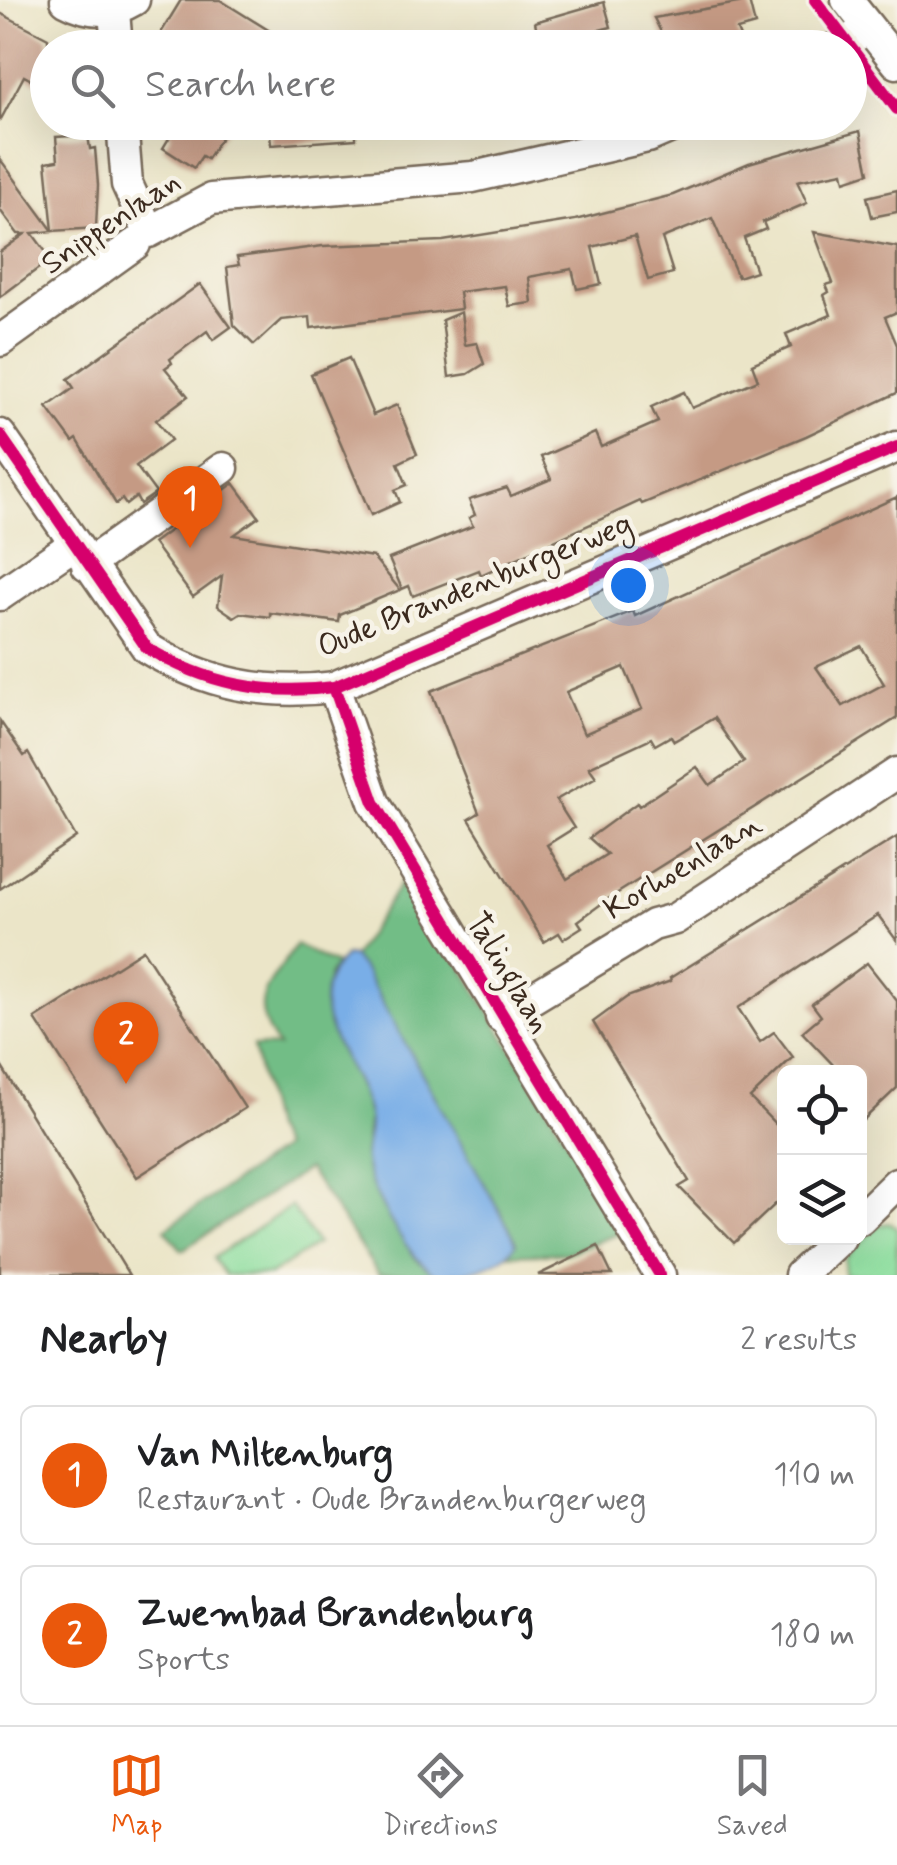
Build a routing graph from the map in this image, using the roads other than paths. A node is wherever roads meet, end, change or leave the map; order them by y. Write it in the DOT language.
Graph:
graph roads {
  1 [pos="66,0"];
  2 [pos="847,0"];
  3 [pos="124,6"];
  4 [pos="866,30"];
  5 [pos="867,31"];
  6 [pos="897,63"];
  7 [pos="123,140"];
  8 [pos="631,140"];
  9 [pos="142,238"];
  10 [pos="0,341"];
  11 [pos="0,435"];
  12 [pos="897,448"];
  13 [pos="223,468"];
  14 [pos="80,555"];
  15 [pos="0,595"];
  16 [pos="334,686"];
  17 [pos="897,773"];
  18 [pos="502,1017"];
  19 [pos="895,1190"];
  20 [pos="867,1213"];
  21 [pos="832,1245"];
  22 [pos="660,1275"];
  23 [pos="800,1275"];
  1 -- 3 [label="street"];
  2 -- 4 [label="street"];
  5 -- 6 [label="street"];
  7 -- 9 [label="street"];
  8 -- 9 [label="street, Snippenlaan"];
  9 -- 10 [label="street, Snippenlaan"];
  11 -- 14 [label="street, Oude Brandenburgerweg"];
  12 -- 16 [label="street, Oude Brandenburgerweg"];
  13 -- 14 [label="street"];
  14 -- 15 [label="street"];
  14 -- 16 [label="street, Oude Brandenburgerweg"];
  16 -- 18 [label="street, Talinglaan"];
  17 -- 18 [label="street, Korhoenlaan"];
  18 -- 22 [label="street, Talinglaan"];
  19 -- 20 [label="street"];
  21 -- 23 [label="street"];
}
